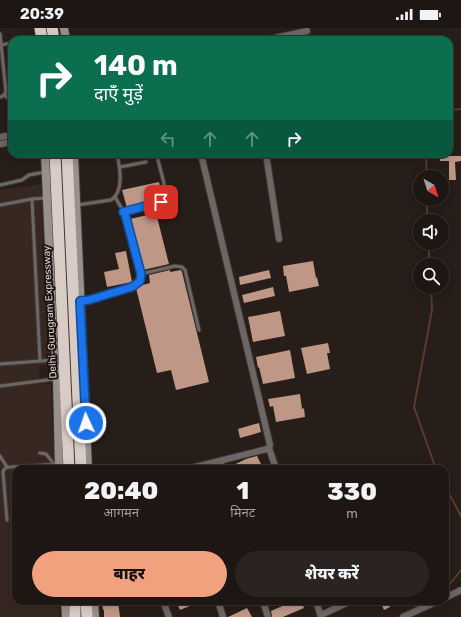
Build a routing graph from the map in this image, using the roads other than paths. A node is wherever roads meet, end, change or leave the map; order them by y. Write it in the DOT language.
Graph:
graph roads {
  1 [pos="307,31"];
  2 [pos="0,36"];
  3 [pos="284,36"];
  4 [pos="8,44"];
  5 [pos="1,45"];
  6 [pos="5,94"];
  7 [pos="0,97"];
  8 [pos="8,98"];
  9 [pos="45,158"];
  10 [pos="55,158"];
  11 [pos="67,158"];
  12 [pos="74,158"];
  13 [pos="118,158"];
  14 [pos="202,158"];
  15 [pos="267,158"];
  16 [pos="158,160"];
  17 [pos="146,162"];
  18 [pos="120,168"];
  19 [pos="45,172"];
  20 [pos="0,185"];
  21 [pos="115,197"];
  22 [pos="46,198"];
  23 [pos="32,199"];
  24 [pos="0,205"];
  25 [pos="77,205"];
  26 [pos="123,212"];
  27 [pos="279,239"];
  28 [pos="141,274"];
  29 [pos="80,301"];
  30 [pos="199,330"];
  31 [pos="54,360"];
  32 [pos="40,361"];
  33 [pos="0,364"];
  34 [pos="57,379"];
  35 [pos="0,386"];
  36 [pos="269,448"];
  37 [pos="40,453"];
  38 [pos="0,456"];
  39 [pos="220,461"];
  40 [pos="58,465"];
  41 [pos="60,465"];
  42 [pos="60,465"];
  43 [pos="81,465"];
  44 [pos="88,465"];
  45 [pos="204,465"];
  46 [pos="222,465"];
  47 [pos="275,465"];
  48 [pos="7,467"];
  49 [pos="12,467"];
  50 [pos="7,520"];
  51 [pos="461,590"];
  52 [pos="449,596"];
  53 [pos="65,605"];
  54 [pos="75,605"];
  55 [pos="86,605"];
  56 [pos="94,605"];
  57 [pos="164,605"];
  58 [pos="219,605"];
  59 [pos="264,605"];
  60 [pos="317,605"];
  61 [pos="343,605"];
  62 [pos="429,605"];
  63 [pos="321,616"];
  64 [pos="66,617"];
  65 [pos="76,617"];
  66 [pos="87,617"];
  67 [pos="95,617"];
  68 [pos="168,617"];
  69 [pos="223,617"];
  70 [pos="268,617"];
  71 [pos="403,617"];
  1 -- 3 [label="street"];
  2 -- 5 [label="lane"];
  4 -- 5 [label="lane"];
  5 -- 6 [label="lane"];
  6 -- 7 [label="lane"];
  6 -- 8 [label="lane"];
  9 -- 19 [label="main road"];
  10 -- 41 [label="highway, Delhi-Gurugram Expressway"];
  11 -- 43 [label="highway"];
  12 -- 25 [label="main road"];
  13 -- 18 [label="lane"];
  14 -- 36 [label="street"];
  15 -- 27 [label="street"];
  16 -- 26 [label="lane"];
  17 -- 18 [label="lane"];
  18 -- 21 [label="lane"];
  19 -- 20 [label="lane"];
  19 -- 22 [label="main road"];
  21 -- 25 [label="lane"];
  21 -- 26 [label="lane"];
  22 -- 23 [label="lane"];
  22 -- 31 [label="main road"];
  23 -- 24 [label="lane"];
  23 -- 32 [label="lane"];
  25 -- 29 [label="main road"];
  26 -- 28 [label="lane"];
  28 -- 29 [label="lane"];
  28 -- 30 [label="lane"];
  29 -- 44 [label="main road"];
  31 -- 32 [label="lane"];
  31 -- 34 [label="main road"];
  32 -- 33 [label="lane"];
  34 -- 35 [label="lane"];
  34 -- 42 [label="main road"];
  36 -- 39 [label="street"];
  36 -- 47 [label="street"];
  37 -- 40 [label="lane"];
  38 -- 48 [label="lane"];
  39 -- 45 [label="street"];
  39 -- 46 [label="street"];
  48 -- 49 [label="lane"];
  48 -- 50 [label="lane"];
  51 -- 52 [label="street"];
  53 -- 64 [label="main road"];
  54 -- 65 [label="highway"];
  55 -- 66 [label="highway"];
  56 -- 67 [label="main road"];
  57 -- 68 [label="street"];
  58 -- 69 [label="street"];
  59 -- 70 [label="street"];
  60 -- 63 [label="street"];
  61 -- 63 [label="street"];
  62 -- 71 [label="street"];
}
